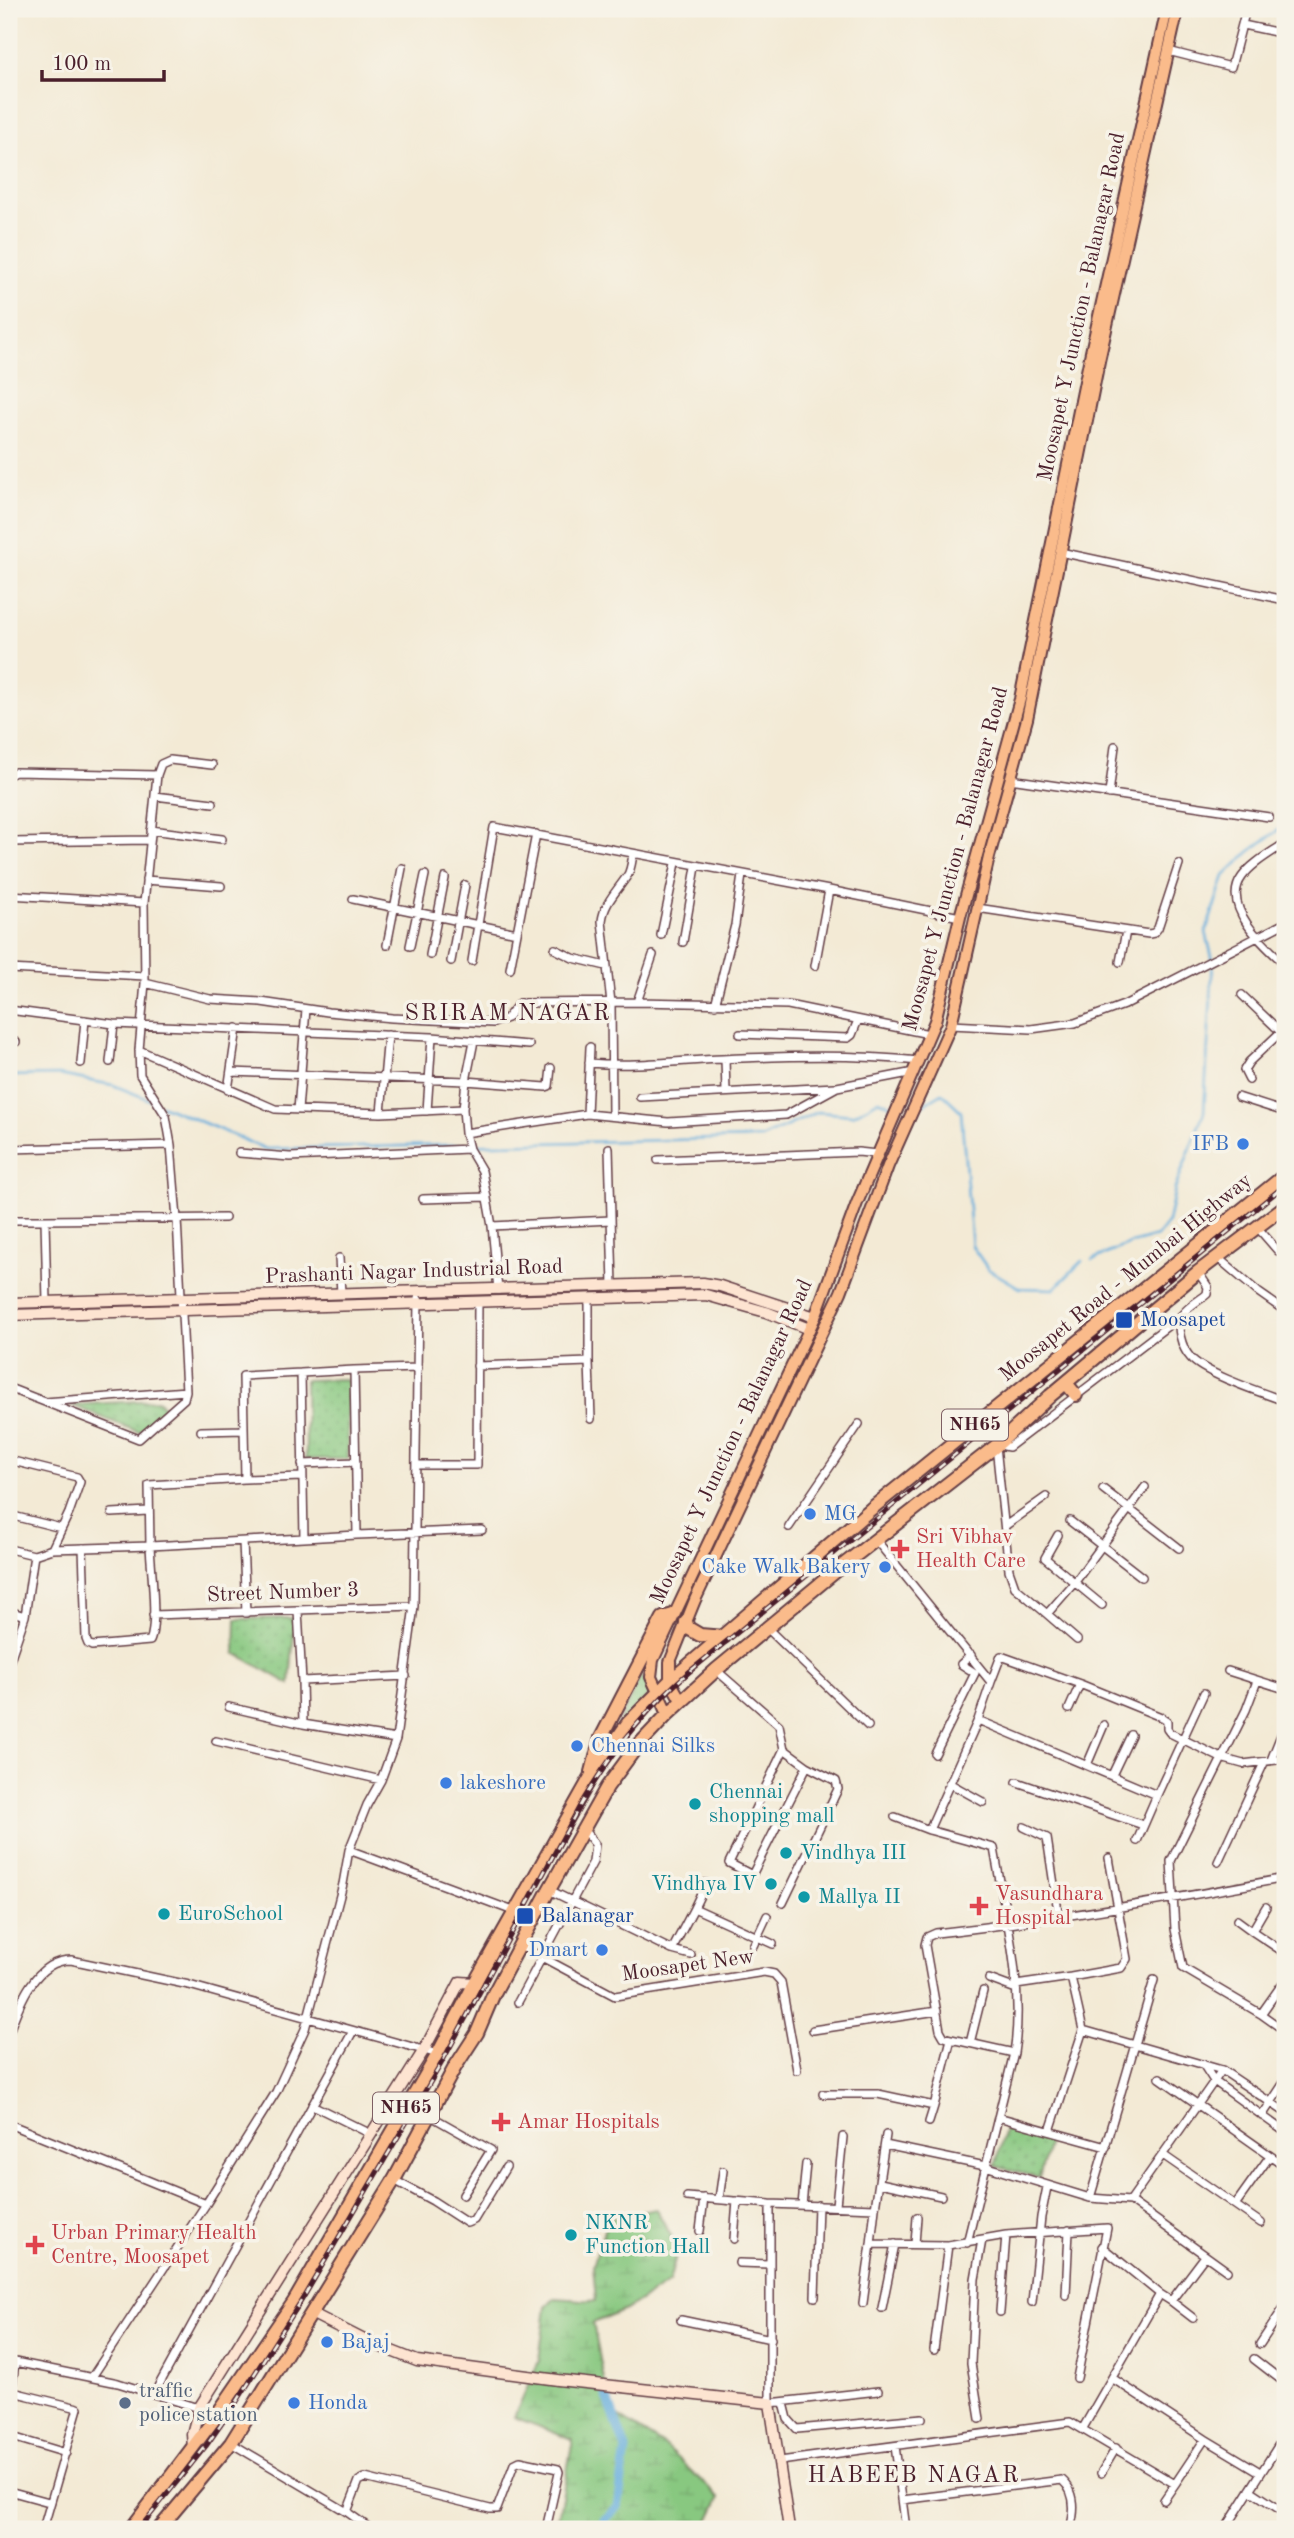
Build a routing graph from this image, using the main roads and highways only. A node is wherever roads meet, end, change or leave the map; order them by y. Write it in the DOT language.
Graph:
graph roads {
  1 [pos="1167,9"];
  2 [pos="1178,9"];
  3 [pos="947,974"];
  4 [pos="961,977"];
  5 [pos="1285,1175"];
  6 [pos="1285,1206"];
  7 [pos="1066,1383"];
  8 [pos="1076,1395"];
  9 [pos="849,1528"];
  10 [pos="863,1549"];
  11 [pos="673,1615"];
  12 [pos="686,1622"];
  13 [pos="724,1637"];
  14 [pos="670,1681"];
  15 [pos="658,1694"];
  16 [pos="682,1702"];
  17 [pos="668,1714"];
  18 [pos="592,1775"];
  19 [pos="364,2179"];
  20 [pos="386,2192"];
  21 [pos="131,2529"];
  22 [pos="159,2529"];
  1 -- 3 [label="main road, Moosapet Y Junction - Balanagar Road"];
  2 -- 4 [label="main road"];
  3 -- 4 [label="main road"];
  3 -- 11 [label="main road, Moosapet Y Junction - Balanagar Road"];
  4 -- 12 [label="main road"];
  5 -- 9 [label="highway, Moosapet Road - Mumbai Highway / NH65"];
  6 -- 7 [label="highway, Moosapet Road - Mumbai Highway / NH65"];
  7 -- 8 [label="highway"];
  7 -- 10 [label="highway, Moosapet Road - Mumbai Highway / NH65"];
  9 -- 10 [label="highway"];
  9 -- 13 [label="highway, Moosapet Road - Mumbai Highway / NH65"];
  10 -- 16 [label="highway, Moosapet Road - Mumbai Highway / NH65"];
  11 -- 15 [label="main road, Moosapet Y Junction - Balanagar Road"];
  11 -- 18 [label="highway"];
  12 -- 13 [label="highway"];
  12 -- 14 [label="main road"];
  13 -- 14 [label="highway, Moosapet Road - Mumbai Highway / NH65"];
  14 -- 15 [label="highway, NH65"];
  14 -- 16 [label="main road"];
  15 -- 17 [label="main road, Moosapet Y Junction - Balanagar Road"];
  15 -- 18 [label="highway, NH65"];
  16 -- 17 [label="highway, NH65"];
  17 -- 20 [label="highway, NH65"];
  18 -- 19 [label="highway, NH65"];
  19 -- 20 [label="highway"];
  19 -- 21 [label="highway, NH65"];
  20 -- 22 [label="highway, NH65"];
}
